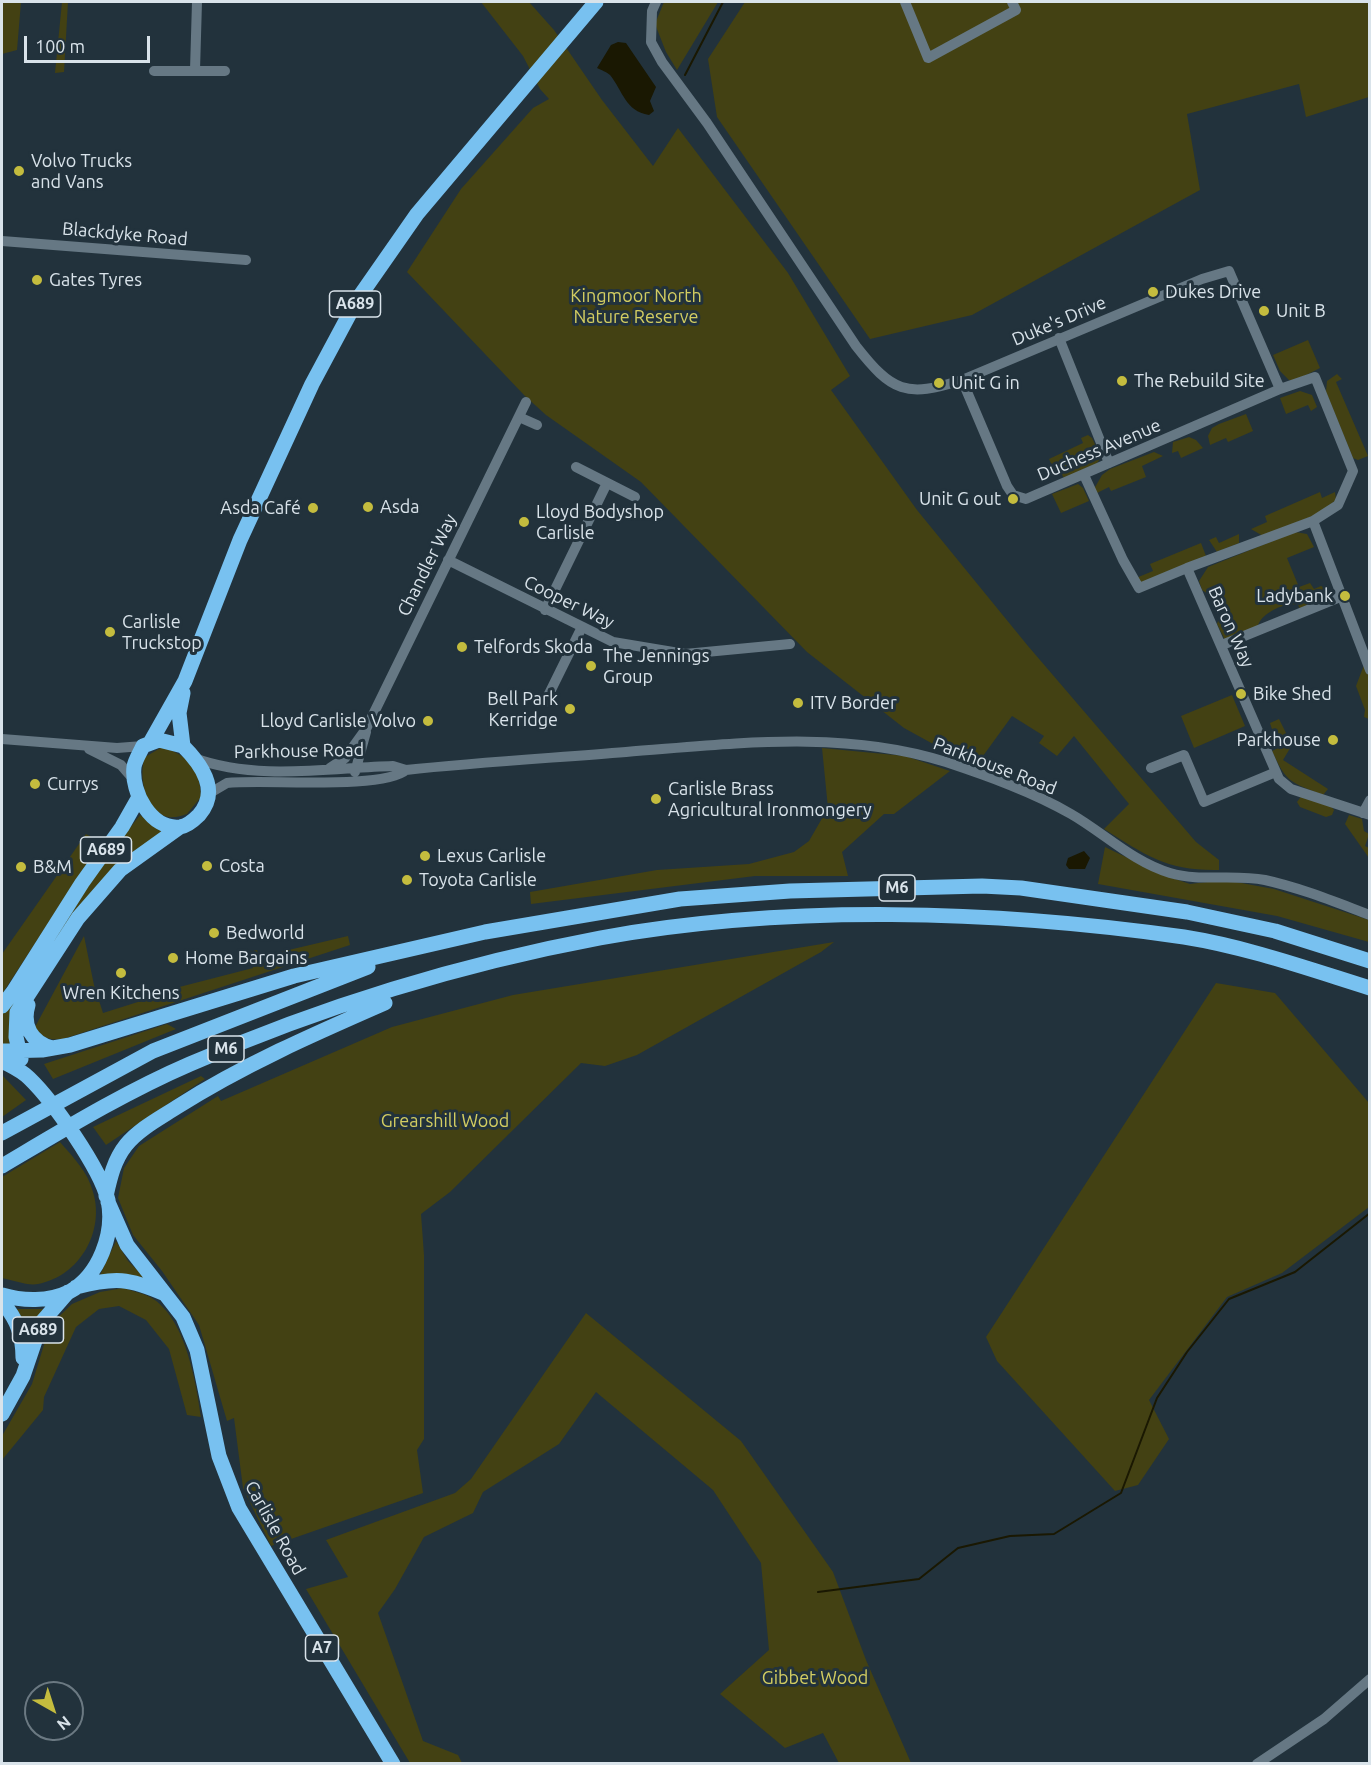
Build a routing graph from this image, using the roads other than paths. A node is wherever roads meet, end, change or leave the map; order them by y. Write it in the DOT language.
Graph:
graph roads {
  1 [pos="197,2"];
  2 [pos="596,2"];
  3 [pos="656,2"];
  4 [pos="906,2"];
  5 [pos="1012,2"];
  6 [pos="195,70"];
  7 [pos="154,71"];
  8 [pos="225,71"];
  9 [pos="2,241"];
  10 [pos="246,260"];
  11 [pos="1059,338"];
  12 [pos="962,380"];
  13 [pos="1280,389"];
  14 [pos="526,402"];
  15 [pos="519,417"];
  16 [pos="537,425"];
  17 [pos="1109,463"];
  18 [pos="576,467"];
  19 [pos="1084,475"];
  20 [pos="607,483"];
  21 [pos="635,498"];
  22 [pos="1313,520"];
  23 [pos="448,560"];
  24 [pos="1187,568"];
  25 [pos="1340,597"];
  26 [pos="545,609"];
  27 [pos="582,627"];
  28 [pos="790,644"];
  29 [pos="1222,645"];
  30 [pos="1366,650"];
  31 [pos="1370,670"];
  32 [pos="185,681"];
  33 [pos="545,702"];
  34 [pos="366,729"];
  35 [pos="2,739"];
  36 [pos="364,743"];
  37 [pos="77,745"];
  38 [pos="147,745"];
  39 [pos="188,752"];
  40 [pos="349,764"];
  41 [pos="382,766"];
  42 [pos="330,768"];
  43 [pos="1151,768"];
  44 [pos="406,770"];
  45 [pos="1276,772"];
  46 [pos="134,780"];
  47 [pos="353,780"];
  48 [pos="210,793"];
  49 [pos="139,796"];
  50 [pos="1370,800"];
  51 [pos="1367,817"];
  52 [pos="180,827"];
  53 [pos="1370,915"];
  54 [pos="421,947"];
  55 [pos="1370,961"];
  56 [pos="465,969"];
  57 [pos="33,987"];
  58 [pos="1370,988"];
  59 [pos="2,1005"];
  60 [pos="52,1048"];
  61 [pos="18,1050"];
  62 [pos="2,1051"];
  63 [pos="2,1061"];
  64 [pos="28,1078"];
  65 [pos="2,1133"];
  66 [pos="2,1166"];
  67 [pos="107,1199"];
  68 [pos="72,1290"];
  69 [pos="165,1294"];
  70 [pos="2,1295"];
  71 [pos="2,1302"];
  72 [pos="23,1376"];
  73 [pos="2,1414"];
  74 [pos="1370,1679"];
  75 [pos="393,1764"];
  76 [pos="1257,1764"];
  1 -- 6 [label="street"];
  2 -- 32 [label="highway, A689"];
  3 -- 12 [label="street, Duke's Drive"];
  4 -- 5 [label="street"];
  6 -- 7 [label="street"];
  6 -- 8 [label="street"];
  9 -- 10 [label="street, Blackdyke Road"];
  11 -- 12 [label="street, Duke's Drive"];
  11 -- 13 [label="street, Duke's Drive"];
  11 -- 17 [label="street"];
  12 -- 19 [label="street, Duchess Avenue"];
  13 -- 17 [label="street, Duchess Avenue"];
  13 -- 22 [label="street"];
  14 -- 15 [label="street, Chandler Way"];
  15 -- 16 [label="street"];
  15 -- 23 [label="street, Chandler Way"];
  17 -- 19 [label="street, Duchess Avenue"];
  18 -- 20 [label="street"];
  19 -- 24 [label="street"];
  20 -- 21 [label="street"];
  20 -- 26 [label="street"];
  22 -- 24 [label="street"];
  22 -- 25 [label="street"];
  23 -- 26 [label="street, Cooper Way"];
  23 -- 34 [label="street, Chandler Way"];
  24 -- 29 [label="street, Baron Way"];
  25 -- 29 [label="street"];
  25 -- 30 [label="street"];
  26 -- 27 [label="street, Cooper Way"];
  27 -- 28 [label="street, Cooper Way"];
  27 -- 33 [label="street"];
  29 -- 45 [label="street, Baron Way"];
  30 -- 31 [label="street"];
  32 -- 38 [label="highway, A689"];
  32 -- 39 [label="highway, A689"];
  34 -- 36 [label="street, Chandler Way"];
  34 -- 40 [label="street, Chandler Way"];
  35 -- 37 [label="street"];
  36 -- 40 [label="street, Chandler Way"];
  36 -- 41 [label="street"];
  37 -- 38 [label="street"];
  37 -- 46 [label="street"];
  38 -- 39 [label="highway"];
  38 -- 46 [label="highway"];
  39 -- 42 [label="street, Parkhouse Road"];
  39 -- 48 [label="highway"];
  40 -- 41 [label="street, Parkhouse Road"];
  40 -- 42 [label="street, Chandler Way"];
  40 -- 47 [label="street, Chandler Way"];
  41 -- 44 [label="street, Parkhouse Road"];
  43 -- 45 [label="street"];
  44 -- 47 [label="street, Parkhouse Road"];
  44 -- 53 [label="street, Parkhouse Road"];
  45 -- 51 [label="street, Baron Way"];
  46 -- 49 [label="highway"];
  47 -- 48 [label="street, Parkhouse Road"];
  48 -- 52 [label="highway"];
  49 -- 52 [label="highway"];
  49 -- 59 [label="highway, A689"];
  50 -- 51 [label="street"];
  52 -- 57 [label="highway, A689"];
  54 -- 55 [label="highway, M6"];
  54 -- 60 [label="highway, M6"];
  54 -- 65 [label="highway, M6"];
  56 -- 58 [label="highway, M6"];
  56 -- 66 [label="highway, M6"];
  56 -- 67 [label="highway, M6"];
  57 -- 60 [label="highway"];
  57 -- 61 [label="highway, A689"];
  60 -- 61 [label="highway, M6"];
  61 -- 62 [label="highway"];
  61 -- 64 [label="highway, A689"];
  63 -- 64 [label="highway"];
  64 -- 67 [label="highway, Carlisle Road"];
  67 -- 68 [label="highway"];
  67 -- 69 [label="highway, Carlisle Road / A7"];
  68 -- 69 [label="highway"];
  68 -- 70 [label="highway"];
  68 -- 72 [label="highway, A689"];
  69 -- 75 [label="highway, Carlisle Road / A7"];
  71 -- 72 [label="highway, A689"];
  72 -- 73 [label="highway, A689"];
  74 -- 76 [label="street"];
}
